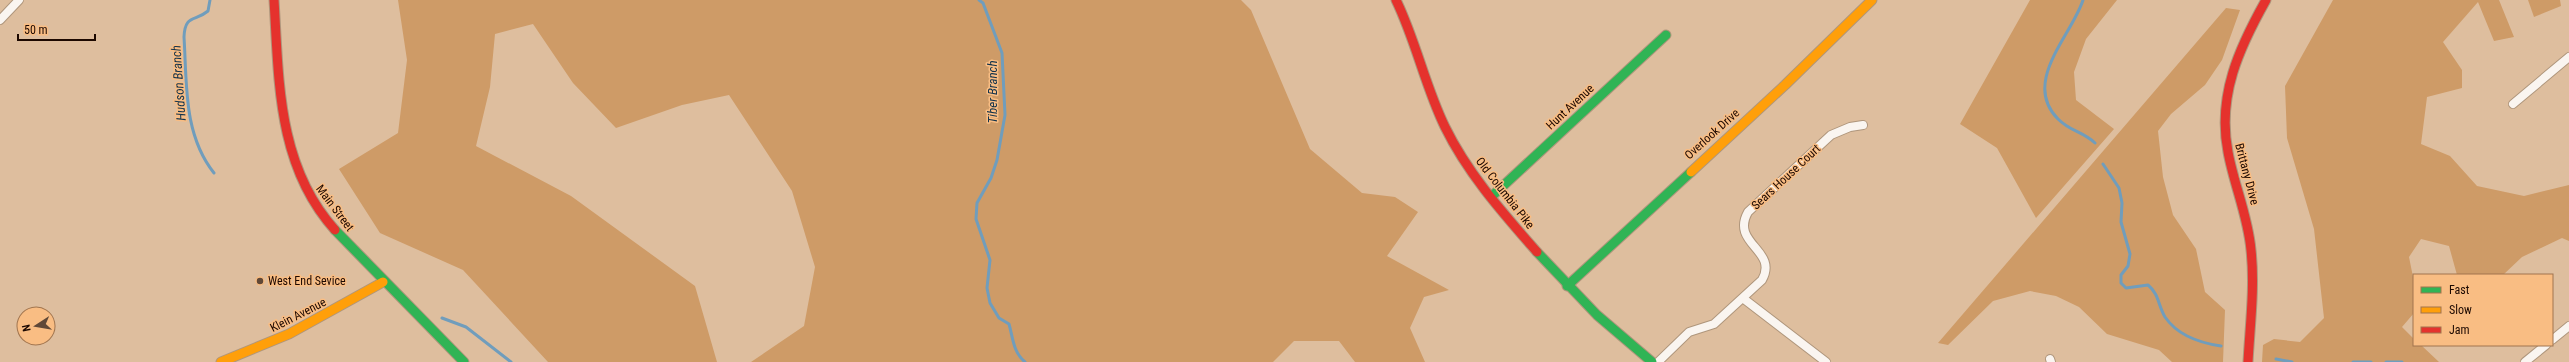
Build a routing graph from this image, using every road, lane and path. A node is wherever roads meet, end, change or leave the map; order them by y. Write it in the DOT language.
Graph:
graph roads {
  1 [pos="19,0"];
  2 [pos="274,0"];
  3 [pos="1396,0"];
  4 [pos="1872,0"];
  5 [pos="2266,0"];
  6 [pos="0,20"];
  7 [pos="1666,35"];
  8 [pos="2569,57"];
  9 [pos="2513,104"];
  10 [pos="1863,125"];
  11 [pos="1491,197"];
  12 [pos="384,282"];
  13 [pos="1568,286"];
  14 [pos="1744,299"];
  15 [pos="2569,326"];
  16 [pos="2553,339"];
  17 [pos="2545,346"];
  18 [pos="221,362"];
  19 [pos="464,362"];
  20 [pos="1652,362"];
  21 [pos="1658,362"];
  22 [pos="1826,362"];
  23 [pos="2248,362"];
  24 [pos="2526,362"];
  1 -- 6 [label="street"];
  2 -- 12 [label="street, Main Street"];
  3 -- 11 [label="street, Old Columbia Pike"];
  4 -- 13 [label="street, Overlook Drive"];
  5 -- 23 [label="street, Brittany Drive"];
  7 -- 11 [label="street, Hunt Avenue"];
  8 -- 9 [label="street"];
  10 -- 14 [label="street, Sears House Court"];
  11 -- 13 [label="street, Old Columbia Pike"];
  12 -- 18 [label="street, Klein Avenue"];
  12 -- 19 [label="street, Main Street"];
  13 -- 20 [label="street, Old Columbia Pike"];
  14 -- 21 [label="street, Sears House Court"];
  14 -- 22 [label="street"];
  15 -- 16 [label="street"];
  17 -- 24 [label="street"];
}
